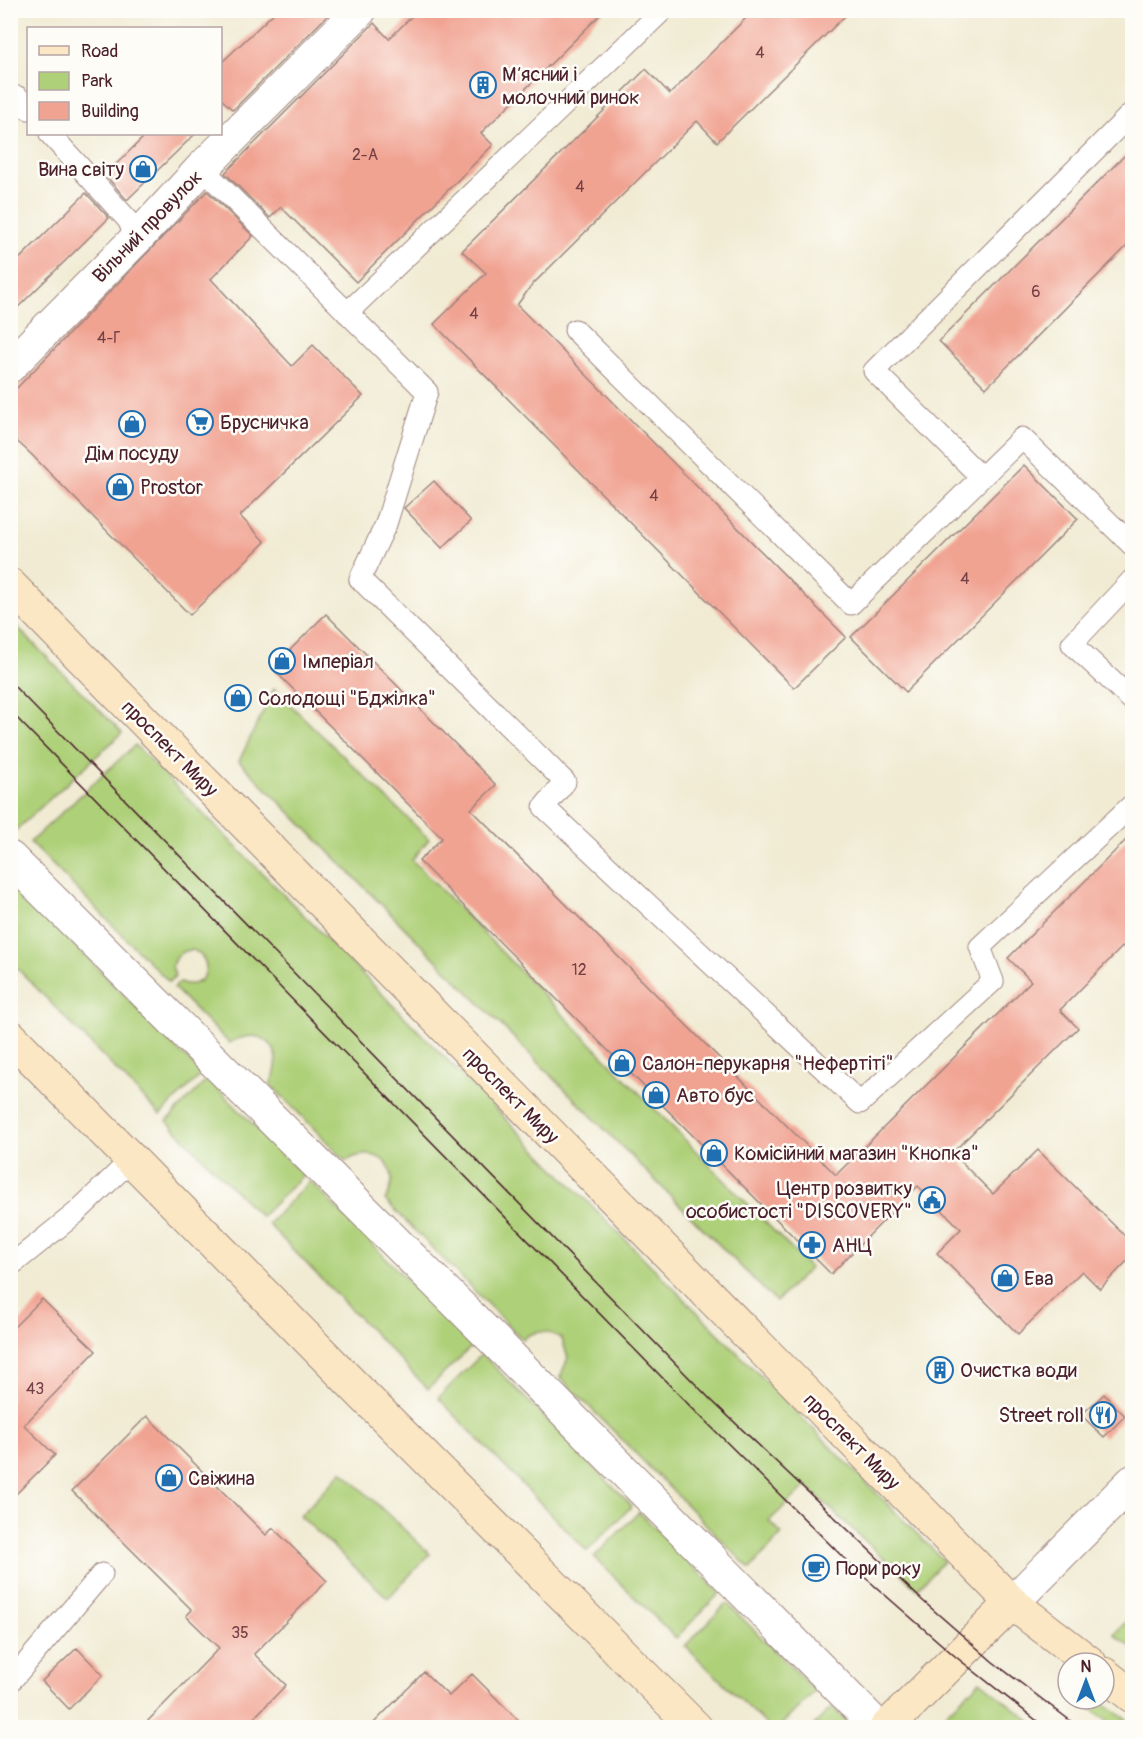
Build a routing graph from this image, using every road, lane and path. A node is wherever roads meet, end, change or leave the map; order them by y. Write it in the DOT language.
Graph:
graph roads {
  1 [pos="360,10"];
  2 [pos="663,10"];
  3 [pos="1132,112"];
  4 [pos="51,135"];
  5 [pos="202,168"];
  6 [pos="137,238"];
  7 [pos="347,313"];
  8 [pos="574,330"];
  9 [pos="10,366"];
  10 [pos="980,476"];
  11 [pos="1132,545"];
  12 [pos="1132,580"];
  13 [pos="10,585"];
  14 [pos="1132,700"];
  15 [pos="1132,805"];
  16 [pos="10,858"];
  17 [pos="10,1036"];
  18 [pos="131,1160"];
  19 [pos="10,1266"];
  20 [pos="1132,1482"];
  21 [pos="102,1574"];
  22 [pos="1012,1604"];
  23 [pos="1074,1651"];
  24 [pos="10,1682"];
  25 [pos="1116,1683"];
  26 [pos="1132,1696"];
  27 [pos="878,1723"];
  28 [pos="696,1728"];
  1 -- 5 [label="street, Вільний провулок"];
  2 -- 7 [label="lane"];
  3 -- 10 [label="lane"];
  4 -- 6 [label="lane"];
  5 -- 6 [label="street, Вільний провулок"];
  5 -- 7 [label="lane"];
  6 -- 9 [label="street, Вільний провулок"];
  7 -- 15 [label="lane"];
  8 -- 10 [label="lane"];
  10 -- 11 [label="lane"];
  12 -- 14 [label="lane"];
  13 -- 22 [label="street, проспект Миру"];
  16 -- 27 [label="street"];
  17 -- 18 [label="street"];
  18 -- 19 [label="lane"];
  18 -- 28 [label="street"];
  20 -- 22 [label="street"];
  21 -- 24 [label="lane"];
  22 -- 23 [label="street, проспект Миру"];
  22 -- 27 [label="street"];
  25 -- 26 [label="street"];
}
